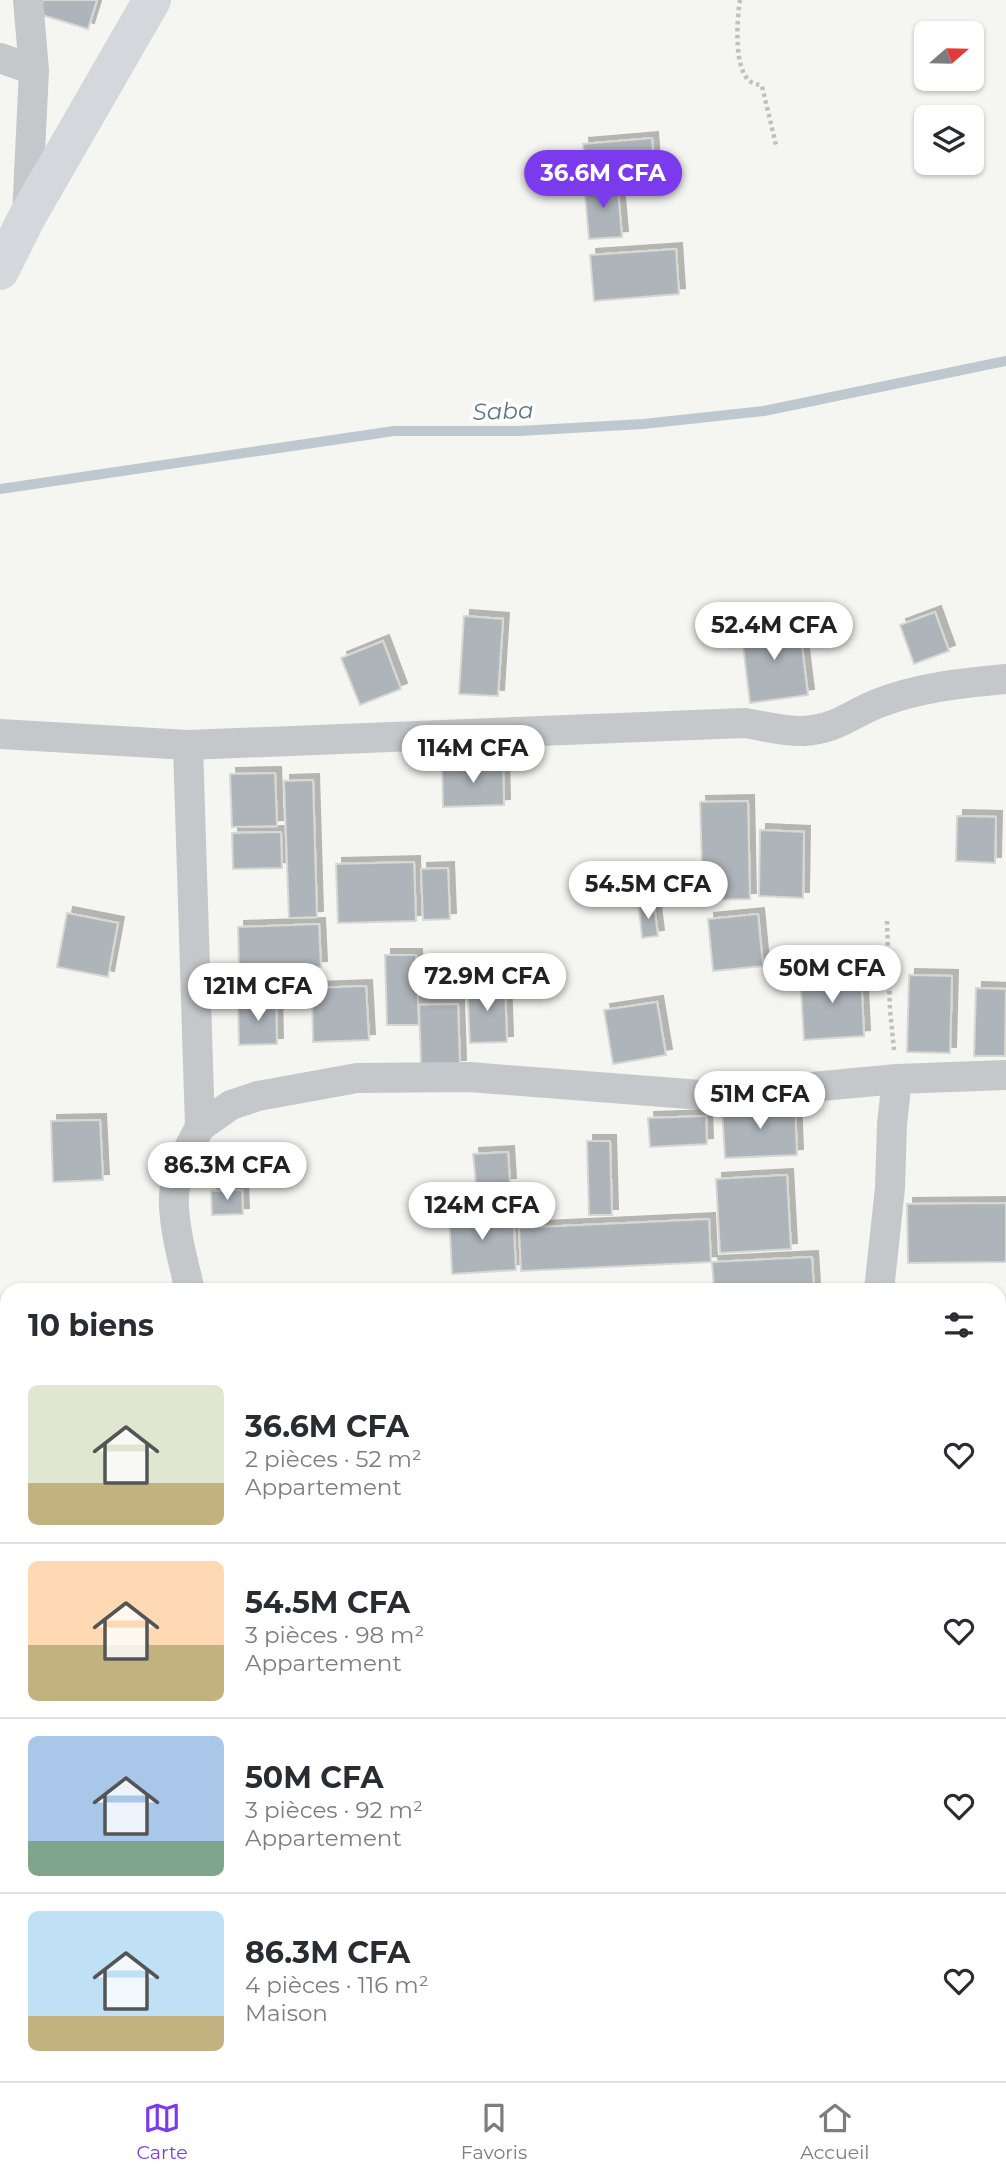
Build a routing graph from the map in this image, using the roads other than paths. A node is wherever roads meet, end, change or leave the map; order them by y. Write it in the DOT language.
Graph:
graph roads {
  1 [pos="28,0"];
  2 [pos="152,0"];
  3 [pos="0,58"];
  4 [pos="34,70"];
  5 [pos="27,218"];
  6 [pos="0,271"];
  7 [pos="1006,679"];
  8 [pos="0,734"];
  9 [pos="188,745"];
  10 [pos="1006,1075"];
  11 [pos="897,1079"];
  12 [pos="200,1127"];
  13 [pos="188,1283"];
  14 [pos="880,1283"];
  1 -- 4 [label="street"];
  2 -- 5 [label="street"];
  3 -- 4 [label="street"];
  4 -- 5 [label="street"];
  5 -- 6 [label="street"];
  7 -- 9 [label="street"];
  8 -- 9 [label="street"];
  9 -- 12 [label="street"];
  10 -- 11 [label="street"];
  11 -- 12 [label="street"];
  11 -- 14 [label="street"];
  12 -- 13 [label="street"];
}
